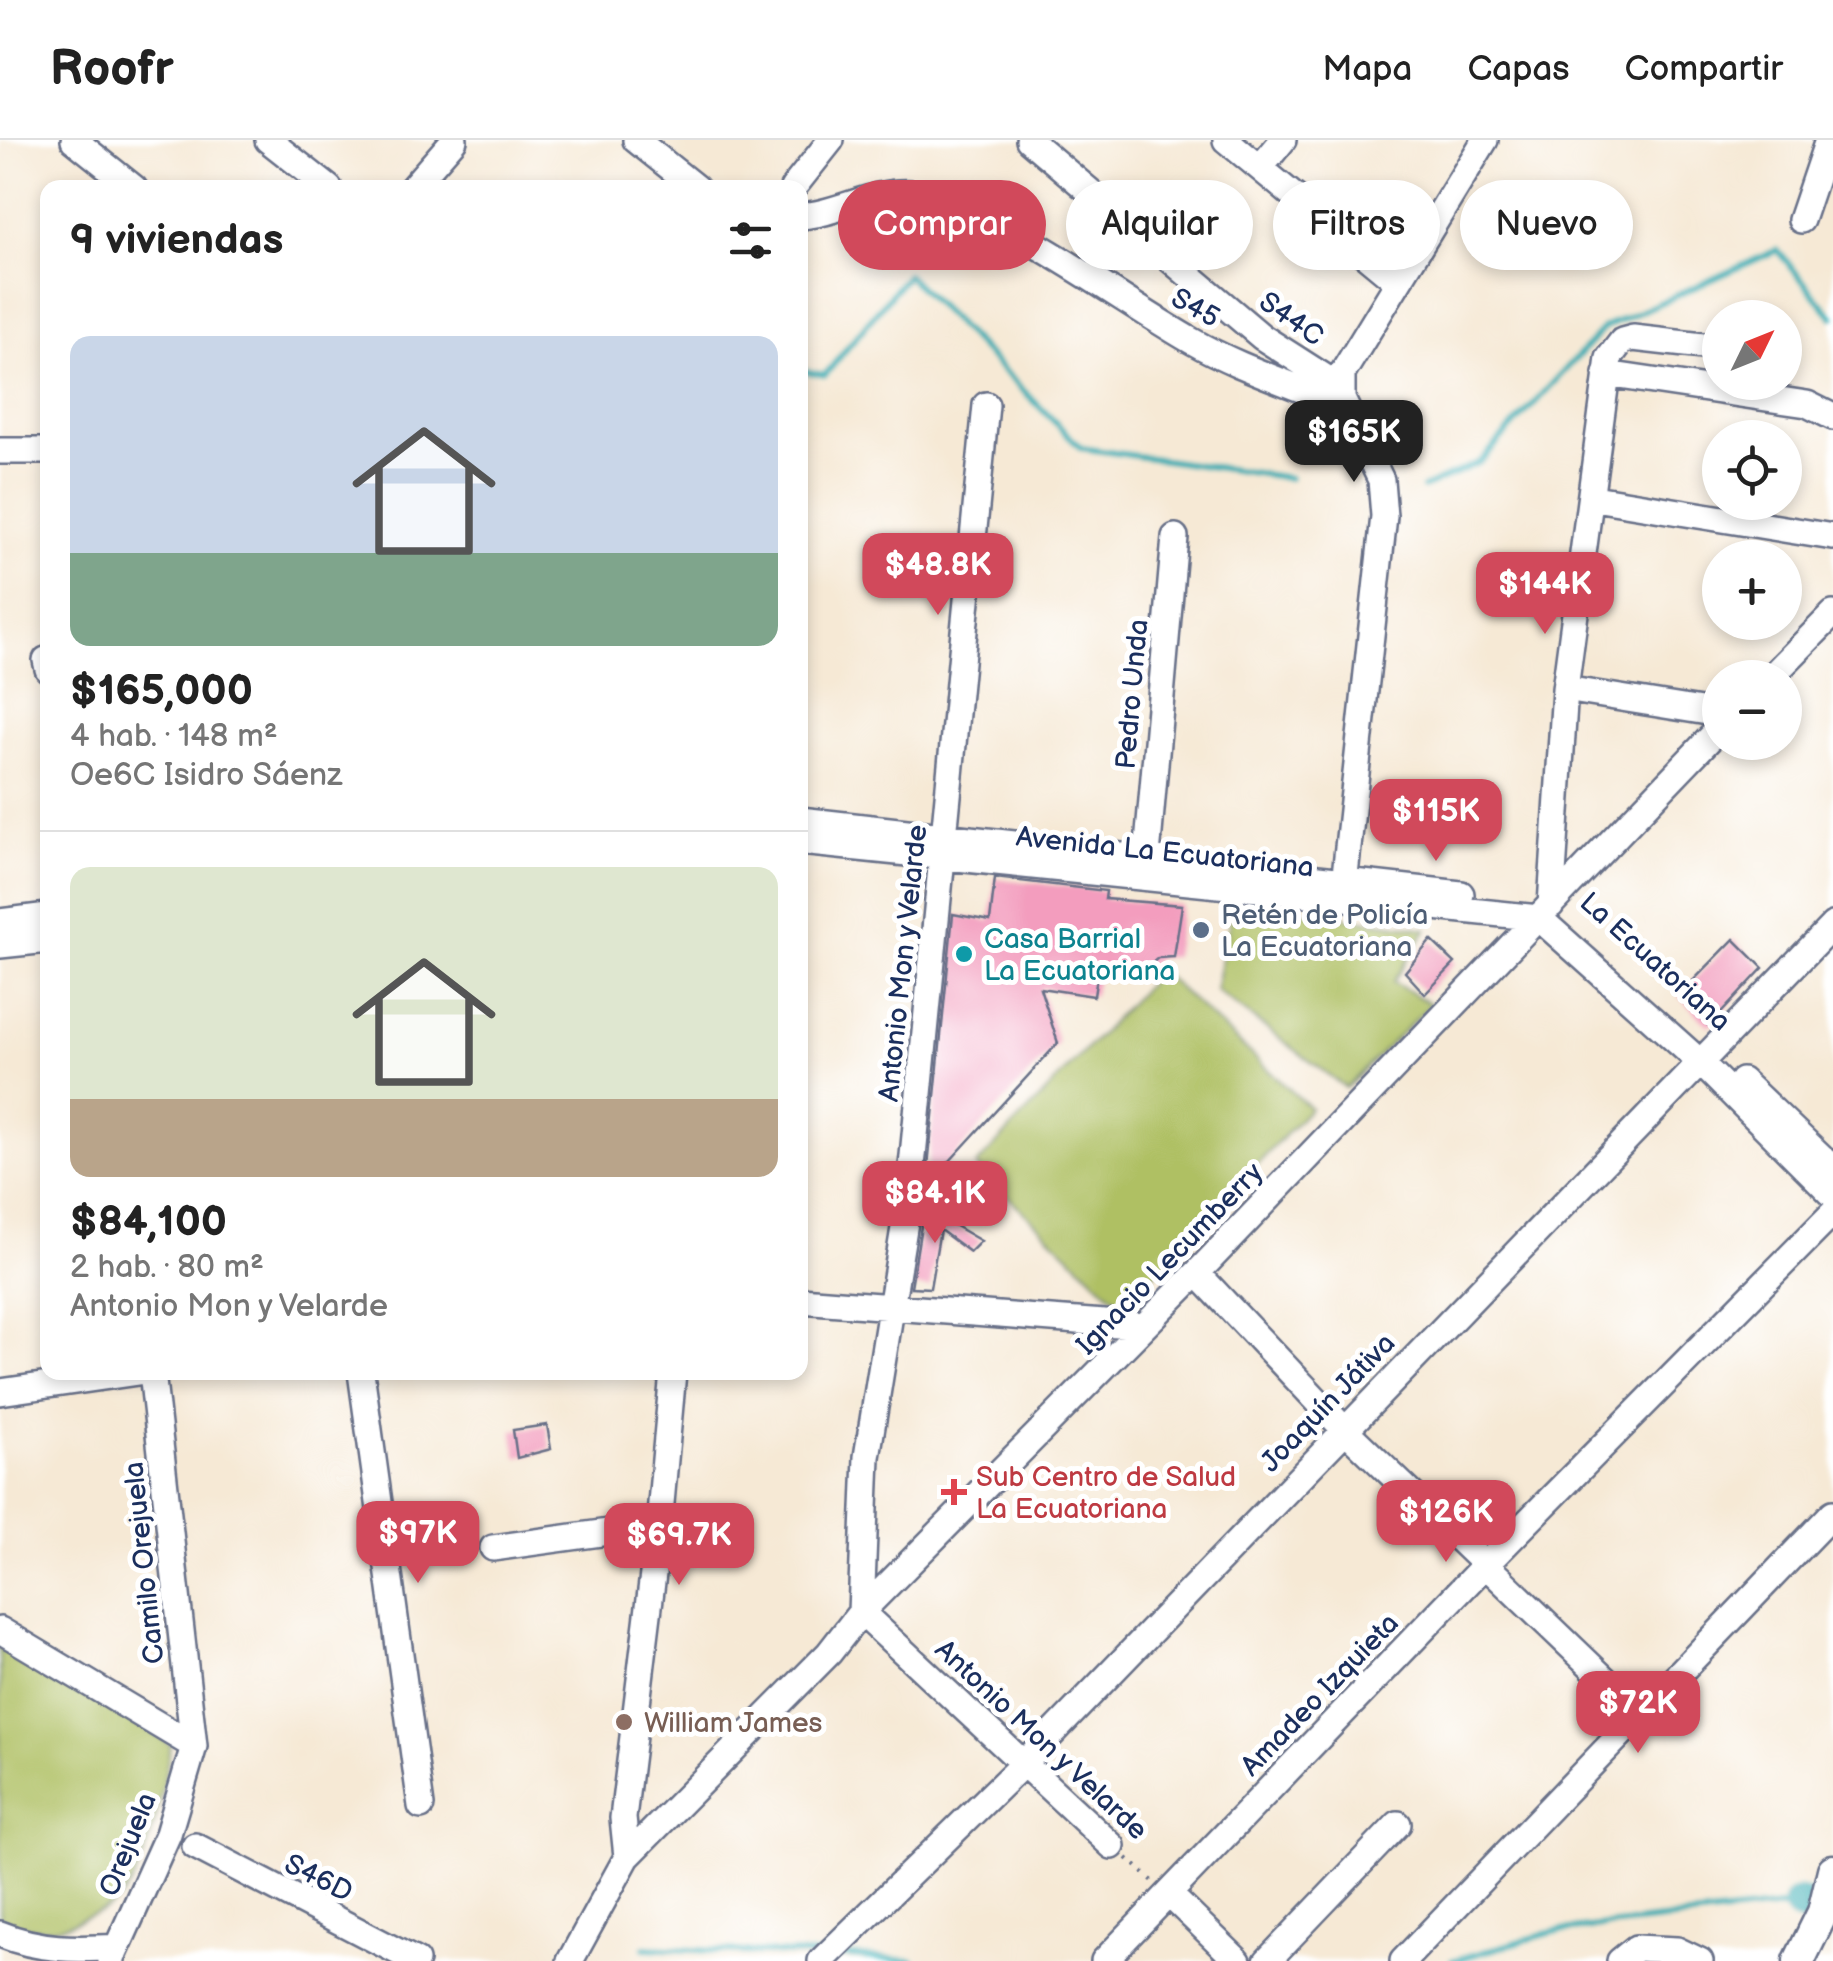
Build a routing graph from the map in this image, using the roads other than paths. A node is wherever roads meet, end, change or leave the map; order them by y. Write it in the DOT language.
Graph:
graph roads {
  1 [pos="74,140"];
  2 [pos="268,140"];
  3 [pos="454,140"];
  4 [pos="636,140"];
  5 [pos="831,140"];
  6 [pos="1029,140"];
  7 [pos="1226,140"];
  8 [pos="1283,140"];
  9 [pos="1485,140"];
  10 [pos="1828,140"];
  11 [pos="662,148"];
  12 [pos="1260,168"];
  13 [pos="124,180"];
  14 [pos="319,180"];
  15 [pos="419,180"];
  16 [pos="689,180"];
  17 [pos="799,180"];
  18 [pos="808,214"];
  19 [pos="1801,220"];
  20 [pos="1398,282"];
  21 [pos="1702,346"];
  22 [pos="1606,374"];
  23 [pos="1343,397"];
  24 [pos="986,405"];
  25 [pos="1833,417"];
  26 [pos="40,450"];
  27 [pos="0,451"];
  28 [pos="1594,498"];
  29 [pos="1833,536"];
  30 [pos="1175,537"];
  31 [pos="1833,614"];
  32 [pos="1788,660"];
  33 [pos="1565,689"];
  34 [pos="1702,711"];
  35 [pos="1702,747"];
  36 [pos="808,821"];
  37 [pos="808,842"];
  38 [pos="943,846"];
  39 [pos="1147,856"];
  40 [pos="1343,890"];
  41 [pos="1545,912"];
  42 [pos="40,917"];
  43 [pos="0,922"];
  44 [pos="1833,925"];
  45 [pos="40,941"];
  46 [pos="0,945"];
  47 [pos="1705,1056"];
  48 [pos="1833,1168"];
  49 [pos="1833,1195"];
  50 [pos="1833,1214"];
  51 [pos="1197,1273"];
  52 [pos="808,1301"];
  53 [pos="892,1306"];
  54 [pos="1144,1326"];
  55 [pos="83,1380"];
  56 [pos="153,1380"];
  57 [pos="361,1380"];
  58 [pos="671,1380"];
  59 [pos="0,1392"];
  60 [pos="1343,1428"];
  61 [pos="1833,1513"];
  62 [pos="659,1526"];
  63 [pos="493,1548"];
  64 [pos="1485,1564"];
  65 [pos="862,1612"];
  66 [pos="0,1630"];
  67 [pos="1641,1714"];
  68 [pos="194,1746"];
  69 [pos="1023,1764"];
  70 [pos="421,1806"];
  71 [pos="1398,1824"];
  72 [pos="195,1846"];
  73 [pos="1112,1846"];
  74 [pos="627,1856"];
  75 [pos="1833,1870"];
  76 [pos="1168,1894"];
  77 [pos="0,1934"];
  78 [pos="114,1954"];
  79 [pos="416,1961"];
  80 [pos="570,1961"];
  81 [pos="821,1961"];
  82 [pos="1104,1961"];
  83 [pos="1238,1961"];
  84 [pos="1267,1961"];
  85 [pos="1403,1961"];
  86 [pos="1620,1961"];
  87 [pos="1700,1961"];
  88 [pos="1800,1961"];
  1 -- 13 [label="street"];
  2 -- 14 [label="street"];
  3 -- 15 [label="street"];
  4 -- 11 [label="street"];
  5 -- 17 [label="street"];
  6 -- 23 [label="street, S44C"];
  7 -- 12 [label="street"];
  8 -- 12 [label="street"];
  9 -- 20 [label="street"];
  10 -- 19 [label="street"];
  11 -- 16 [label="street"];
  12 -- 20 [label="street"];
  18 -- 23 [label="street, S45"];
  20 -- 23 [label="street"];
  21 -- 22 [label="street"];
  22 -- 25 [label="street"];
  22 -- 28 [label="street"];
  23 -- 40 [label="street"];
  24 -- 38 [label="street, Antonio Mon y Velarde"];
  26 -- 27 [label="street"];
  28 -- 29 [label="street"];
  28 -- 33 [label="street"];
  30 -- 39 [label="street, Pedro Unda"];
  31 -- 32 [label="street"];
  33 -- 34 [label="street"];
  33 -- 41 [label="street"];
  35 -- 41 [label="street, Ignacio Lecumberry"];
  36 -- 38 [label="street, La Ecuatoriana"];
  37 -- 38 [label="street, Avenida La Ecuatoriana"];
  38 -- 39 [label="street, La Ecuatoriana"];
  38 -- 40 [label="street, Avenida La Ecuatoriana"];
  38 -- 53 [label="street, Antonio Mon y Velarde"];
  39 -- 40 [label="street, La Ecuatoriana"];
  40 -- 41 [label="street, La Ecuatoriana"];
  41 -- 47 [label="street, La Ecuatoriana"];
  41 -- 51 [label="street, Ignacio Lecumberry"];
  42 -- 43 [label="street"];
  44 -- 47 [label="street, Joaquín Játiva"];
  45 -- 46 [label="street"];
  47 -- 48 [label="street, La Ecuatoriana"];
  47 -- 49 [label="street"];
  47 -- 60 [label="street, Joaquín Játiva"];
  50 -- 64 [label="street, Amadeo Izquieta"];
  51 -- 54 [label="street, Ignacio Lecumberry"];
  51 -- 60 [label="street"];
  52 -- 53 [label="street"];
  53 -- 54 [label="street"];
  53 -- 65 [label="street, Antonio Mon y Velarde"];
  54 -- 65 [label="street, Ignacio Lecumberry"];
  55 -- 59 [label="street"];
  56 -- 68 [label="street, Camilo Orejuela"];
  57 -- 70 [label="street"];
  58 -- 62 [label="street"];
  60 -- 64 [label="street"];
  60 -- 69 [label="street, Joaquín Játiva"];
  61 -- 67 [label="street"];
  62 -- 63 [label="street"];
  62 -- 74 [label="street"];
  64 -- 67 [label="street"];
  64 -- 76 [label="street, Amadeo Izquieta"];
  65 -- 69 [label="street, Antonio Mon y Velarde"];
  65 -- 74 [label="street, Ignacio Lecumberry"];
  66 -- 68 [label="street"];
  67 -- 85 [label="street"];
  68 -- 78 [label="street, Orejuela"];
  69 -- 73 [label="street, Antonio Mon y Velarde"];
  69 -- 81 [label="street, Joaquín Játiva"];
  71 -- 84 [label="street"];
  72 -- 79 [label="street, S46D"];
  74 -- 80 [label="street"];
  75 -- 88 [label="main road"];
  76 -- 82 [label="street, Amadeo Izquieta"];
  76 -- 83 [label="street"];
  77 -- 78 [label="street"];
  86 -- 87 [label="street"];
}
